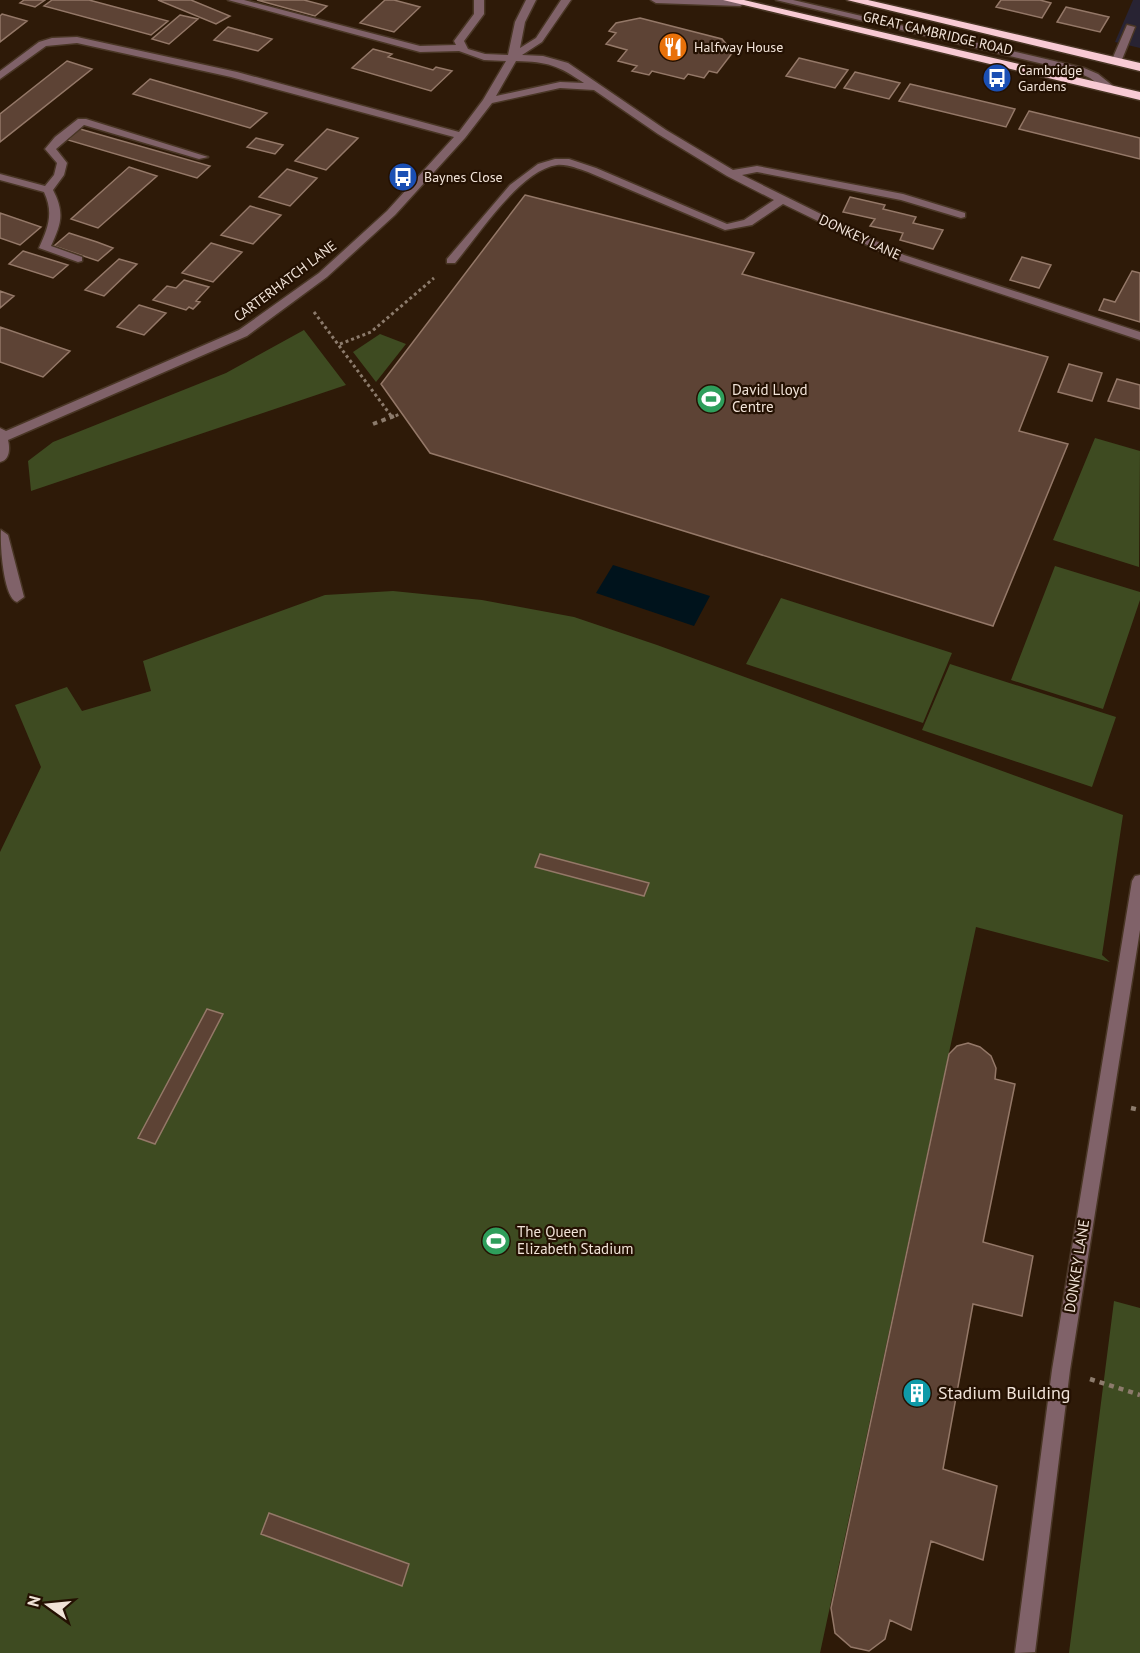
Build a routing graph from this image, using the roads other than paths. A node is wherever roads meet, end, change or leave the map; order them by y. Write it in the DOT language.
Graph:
graph roads {
  1 [pos="233,0"];
  2 [pos="479,0"];
  3 [pos="519,0"];
  4 [pos="531,0"];
  5 [pos="581,0"];
  6 [pos="656,0"];
  7 [pos="781,0"];
  8 [pos="853,0"];
  9 [pos="735,1"];
  10 [pos="563,4"];
  11 [pos="525,13"];
  12 [pos="1130,27"];
  13 [pos="460,48"];
  14 [pos="513,57"];
  15 [pos="1116,62"];
  16 [pos="1140,67"];
  17 [pos="0,76"];
  18 [pos="603,89"];
  19 [pos="1113,90"];
  20 [pos="1140,96"];
  21 [pos="488,101"];
  22 [pos="461,136"];
  23 [pos="203,157"];
  24 [pos="731,174"];
  25 [pos="0,177"];
  26 [pos="48,190"];
  27 [pos="781,200"];
  28 [pos="961,215"];
  29 [pos="78,259"];
  30 [pos="451,261"];
  31 [pos="1140,336"];
  32 [pos="2,434"];
  33 [pos="0,458"];
  34 [pos="1,535"];
  35 [pos="17,597"];
  36 [pos="1140,881"];
  37 [pos="1025,1652"];
  1 -- 13 [label="street"];
  2 -- 13 [label="street"];
  3 -- 11 [label="street"];
  4 -- 11 [label="street, CARTERHATCH LANE"];
  5 -- 10 [label="street"];
  6 -- 9 [label="street"];
  7 -- 19 [label="street"];
  8 -- 15 [label="highway, GREAT CAMBRIDGE ROAD"];
  9 -- 19 [label="highway, GREAT CAMBRIDGE ROAD"];
  10 -- 14 [label="street, CARTERHATCH LANE"];
  11 -- 14 [label="street, CARTERHATCH LANE"];
  12 -- 15 [label="street"];
  13 -- 14 [label="street"];
  14 -- 18 [label="street, DONKEY LANE"];
  14 -- 21 [label="street, CARTERHATCH LANE"];
  15 -- 16 [label="highway, GREAT CAMBRIDGE ROAD"];
  17 -- 22 [label="street"];
  18 -- 21 [label="street, DONKEY LANE"];
  18 -- 24 [label="street, DONKEY LANE"];
  19 -- 20 [label="highway, GREAT CAMBRIDGE ROAD"];
  21 -- 22 [label="street, CARTERHATCH LANE"];
  22 -- 32 [label="street, CARTERHATCH LANE"];
  23 -- 26 [label="street"];
  24 -- 27 [label="street, DONKEY LANE"];
  24 -- 28 [label="street"];
  25 -- 26 [label="street"];
  26 -- 29 [label="street"];
  27 -- 30 [label="street"];
  27 -- 31 [label="street, DONKEY LANE"];
  32 -- 33 [label="street, CARTERHATCH LANE"];
  34 -- 35 [label="street"];
  36 -- 37 [label="street, DONKEY LANE"];
}
